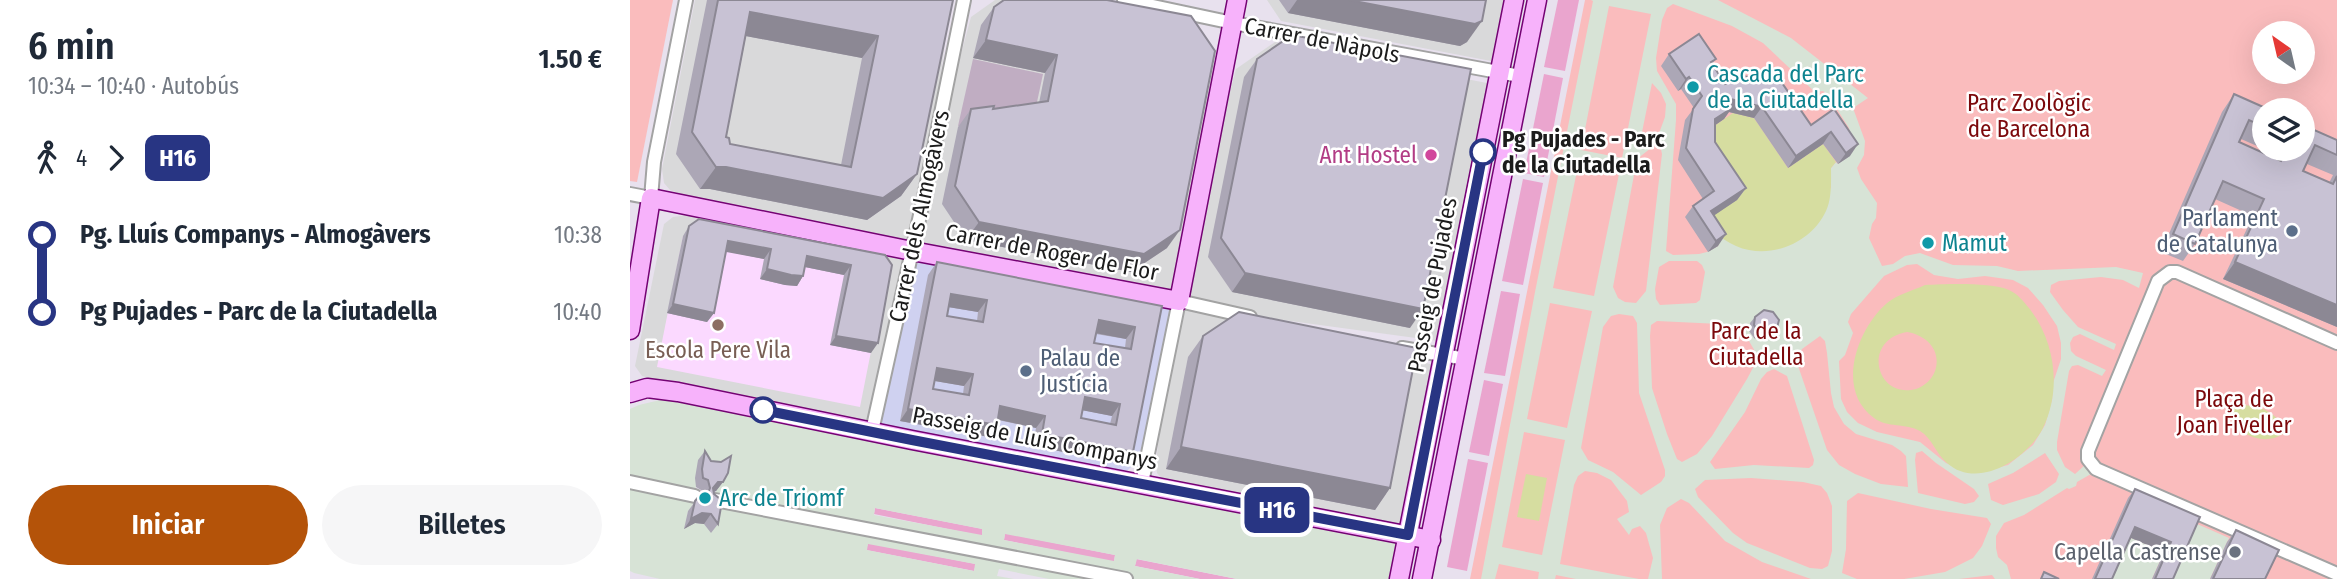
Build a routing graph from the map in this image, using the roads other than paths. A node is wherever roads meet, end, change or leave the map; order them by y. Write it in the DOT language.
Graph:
graph roads {
  1 [pos="686,0"];
  2 [pos="964,0"];
  3 [pos="1124,0"];
  4 [pos="1237,0"];
  5 [pos="1514,0"];
  6 [pos="1537,0"];
  7 [pos="1233,23"];
  8 [pos="1499,72"];
  9 [pos="1520,76"];
  10 [pos="630,194"];
  11 [pos="651,198"];
  12 [pos="912,251"];
  13 [pos="1179,301"];
  14 [pos="1269,320"];
  15 [pos="630,330"];
  16 [pos="2337,343"];
  17 [pos="1389,345"];
  18 [pos="1443,356"];
  19 [pos="1466,359"];
  20 [pos="630,393"];
  21 [pos="872,431"];
  22 [pos="630,482"];
  23 [pos="1142,483"];
  24 [pos="695,496"];
  25 [pos="715,500"];
  26 [pos="1408,535"];
  27 [pos="1430,540"];
  28 [pos="2337,574"];
  29 [pos="1126,579"];
  30 [pos="1399,579"];
  31 [pos="1422,579"];
  1 -- 11 [label="street"];
  2 -- 12 [label="street, Carrer dels Almogàvers"];
  3 -- 7 [label="street, Carrer de Nàpols"];
  4 -- 7 [label="street"];
  5 -- 8 [label="street, Passeig de Pujades"];
  6 -- 9 [label="street, Passeig de Pujades"];
  7 -- 8 [label="street, Carrer de Nàpols"];
  7 -- 13 [label="street"];
  8 -- 9 [label="street, Carrer de Nàpols"];
  8 -- 18 [label="street, Passeig de Pujades"];
  9 -- 19 [label="street, Passeig de Pujades"];
  10 -- 11 [label="street, Carrer de Roger de Flor"];
  11 -- 12 [label="street, Carrer de Roger de Flor"];
  11 -- 15 [label="street"];
  12 -- 13 [label="street, Carrer de Roger de Flor"];
  12 -- 21 [label="street, Carrer dels Almogàvers"];
  13 -- 14 [label="street, Carrer de Roger de Flor"];
  13 -- 23 [label="street"];
  16 -- 28 [label="street"];
  17 -- 18 [label="street"];
  18 -- 19 [label="street"];
  18 -- 26 [label="street, Passeig de Pujades"];
  19 -- 27 [label="street, Passeig de Pujades"];
  20 -- 21 [label="street, Passeig de Lluís Companys"];
  21 -- 23 [label="street, Passeig de Lluís Companys"];
  22 -- 24 [label="street"];
  23 -- 26 [label="street, Passeig de Lluís Companys"];
  25 -- 29 [label="street"];
  26 -- 27 [label="street, Passeig de Lluís Companys"];
  26 -- 30 [label="street, Passeig de Pujades"];
  27 -- 31 [label="street, Passeig de Pujades"];
}
